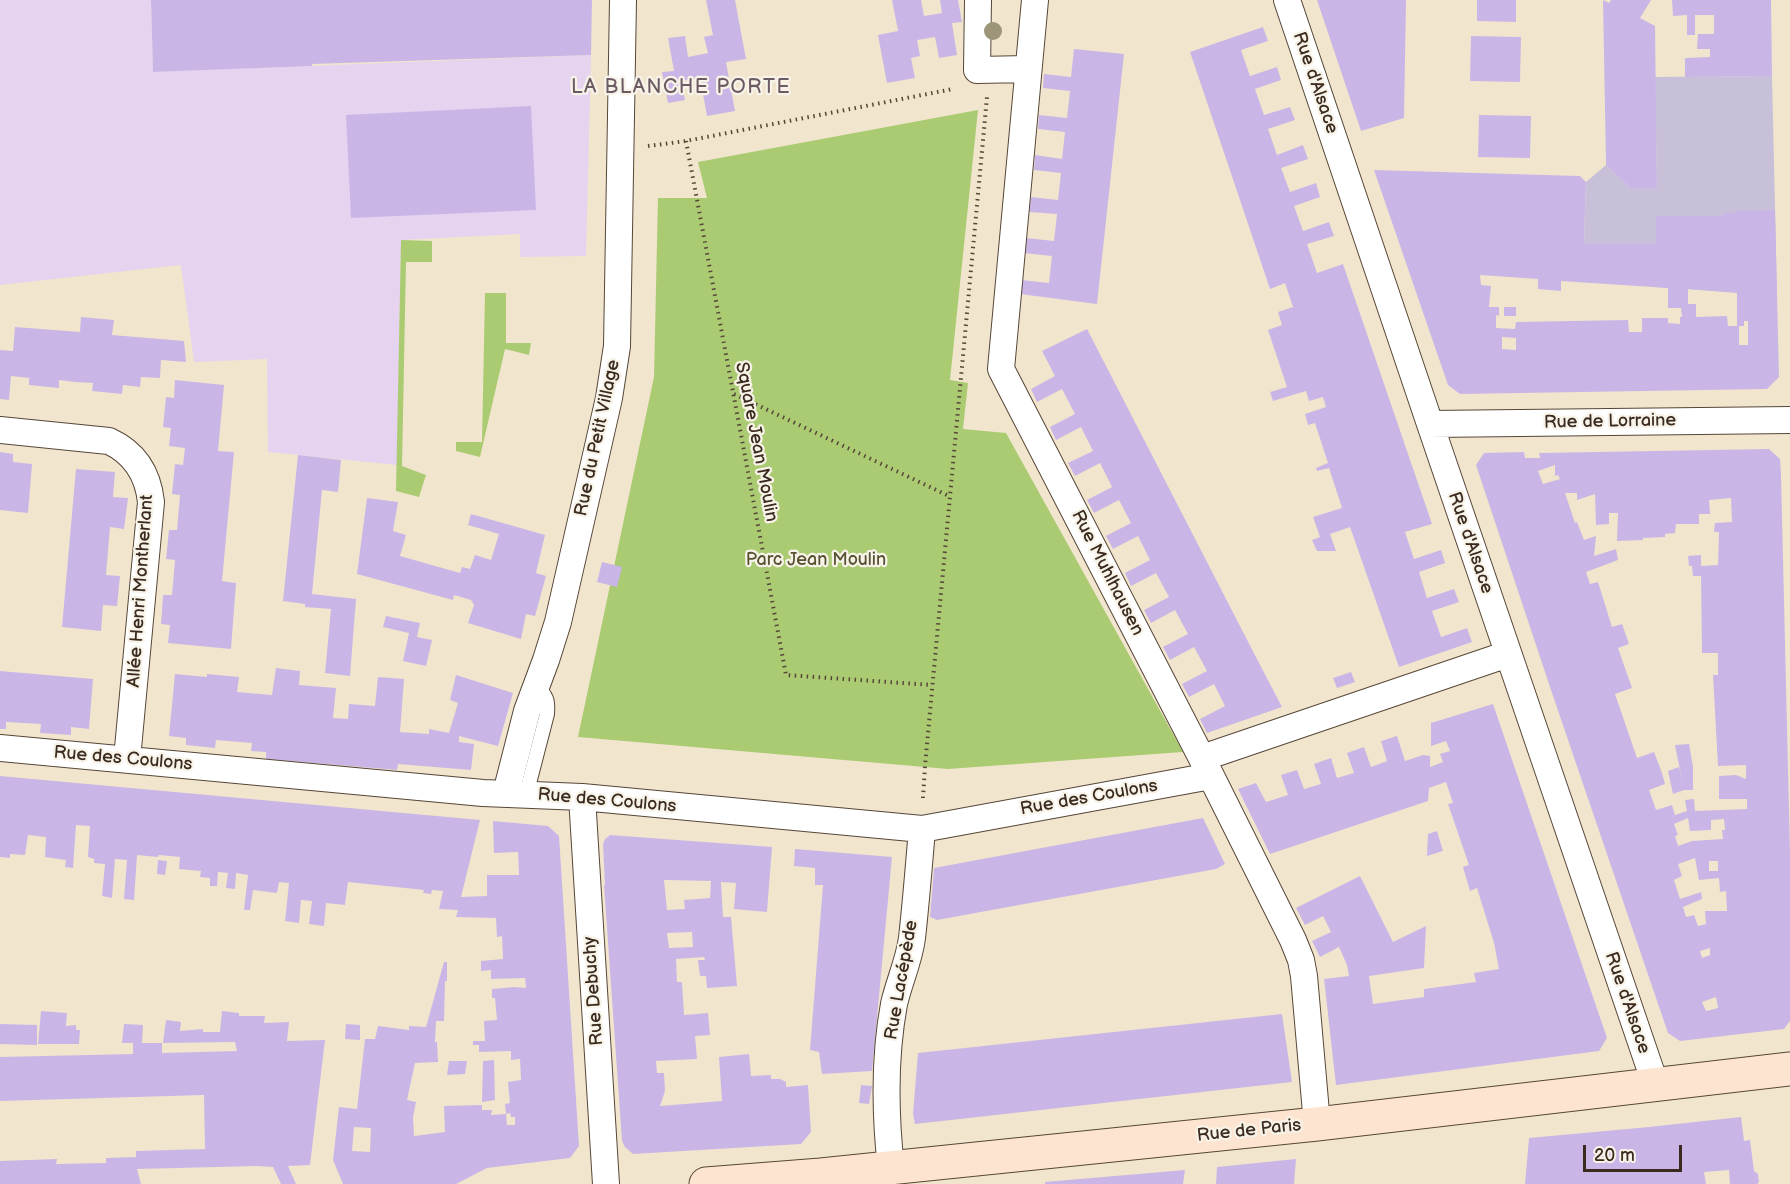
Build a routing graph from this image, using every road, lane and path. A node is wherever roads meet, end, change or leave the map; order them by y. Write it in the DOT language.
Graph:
graph roads {
  1 [pos="623,0"];
  2 [pos="978,0"];
  3 [pos="1035,0"];
  4 [pos="1287,0"];
  5 [pos="1028,69"];
  6 [pos="989,76"];
  7 [pos="734,394"];
  8 [pos="1790,420"];
  9 [pos="1430,424"];
  10 [pos="0,430"];
  11 [pos="950,496"];
  12 [pos="1508,654"];
  13 [pos="932,685"];
  14 [pos="0,748"];
  15 [pos="127,759"];
  16 [pos="1206,767"];
  17 [pos="516,794"];
  18 [pos="582,797"];
  19 [pos="922,829"];
  20 [pos="1790,1069"];
  21 [pos="1656,1086"];
  22 [pos="1317,1124"];
  23 [pos="891,1168"];
  24 [pos="606,1184"];
  25 [pos="706,1184"];
  1 -- 17 [label="street, Rue du Petit Village"];
  2 -- 6 [label="street"];
  3 -- 5 [label="street, Rue Muhlhausen"];
  4 -- 9 [label="street, Rue d'Alsace"];
  5 -- 6 [label="street"];
  5 -- 16 [label="street, Rue Muhlhausen"];
  6 -- 7 [label="path, Square Jean Moulin"];
  6 -- 11 [label="path"];
  7 -- 11 [label="path"];
  7 -- 13 [label="path, Square Jean Moulin"];
  8 -- 9 [label="street, Rue de Lorraine"];
  9 -- 12 [label="street, Rue d'Alsace"];
  10 -- 15 [label="street, Allée Henri Montherlant"];
  11 -- 13 [label="path"];
  12 -- 16 [label="street"];
  12 -- 21 [label="street, Rue d'Alsace"];
  13 -- 19 [label="path"];
  14 -- 15 [label="street, Rue des Coulons"];
  15 -- 17 [label="street, Rue des Coulons"];
  16 -- 19 [label="street, Rue des Coulons"];
  16 -- 22 [label="street, Rue Muhlhausen"];
  17 -- 18 [label="street, Rue des Coulons"];
  18 -- 19 [label="street, Rue des Coulons"];
  18 -- 24 [label="street, Rue Debuchy"];
  19 -- 23 [label="street, Rue Lacépède"];
  20 -- 21 [label="main road, Rue de Paris"];
  21 -- 22 [label="main road, Rue de Paris"];
  22 -- 23 [label="main road, Rue de Paris"];
  23 -- 25 [label="main road, Rue de Paris"];
}
